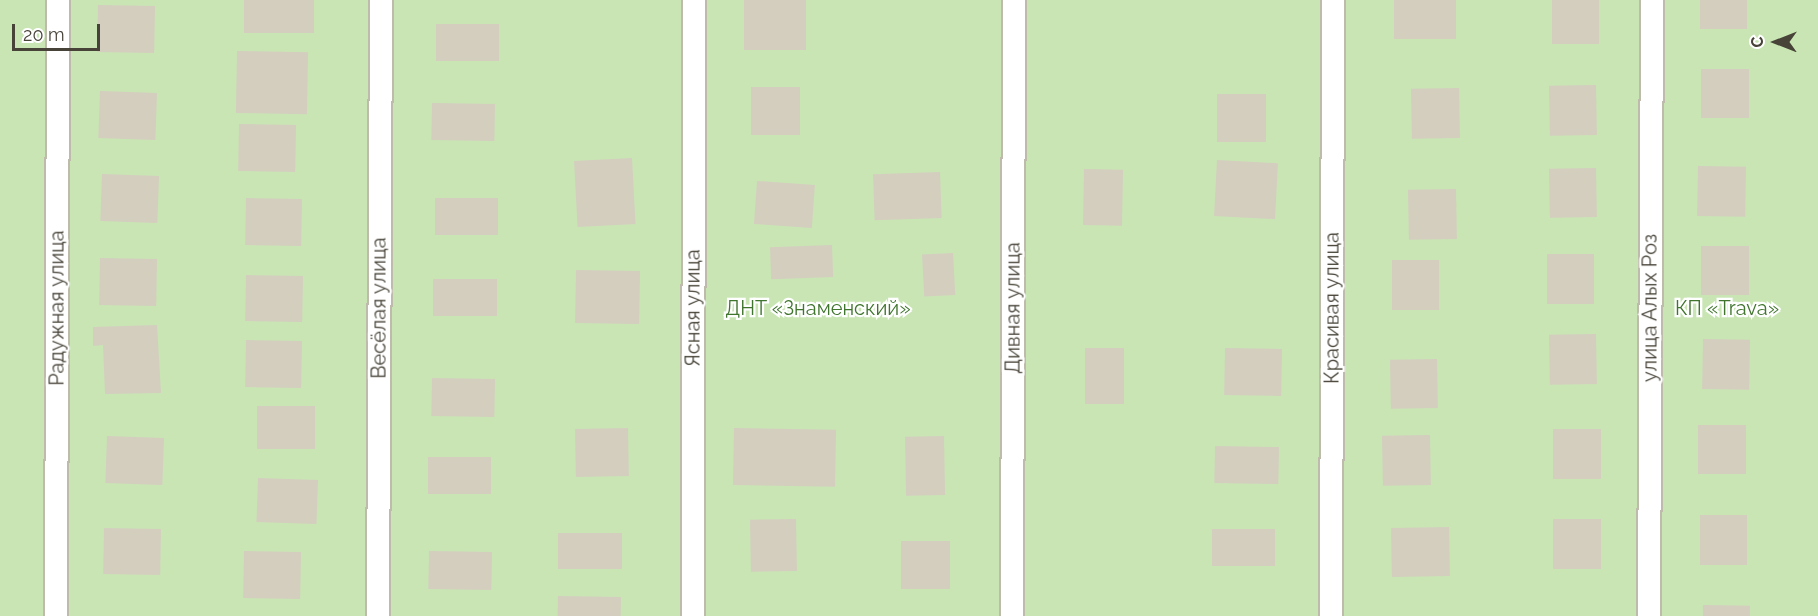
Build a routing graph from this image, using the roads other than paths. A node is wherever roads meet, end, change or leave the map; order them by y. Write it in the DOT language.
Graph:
graph roads {
  1 [pos="58,0"];
  2 [pos="381,0"];
  3 [pos="694,0"];
  4 [pos="1014,0"];
  5 [pos="1333,0"];
  6 [pos="1652,0"];
  7 [pos="56,616"];
  8 [pos="378,616"];
  9 [pos="693,616"];
  10 [pos="1012,616"];
  11 [pos="1331,616"];
  12 [pos="1649,616"];
  1 -- 7 [label="street, Радужная улица"];
  2 -- 8 [label="street, Весёлая улица"];
  3 -- 9 [label="street, Ясная улица"];
  4 -- 10 [label="street, Дивная улица"];
  5 -- 11 [label="street, Красивая улица"];
  6 -- 12 [label="street, улица Алых Роз"];
}
